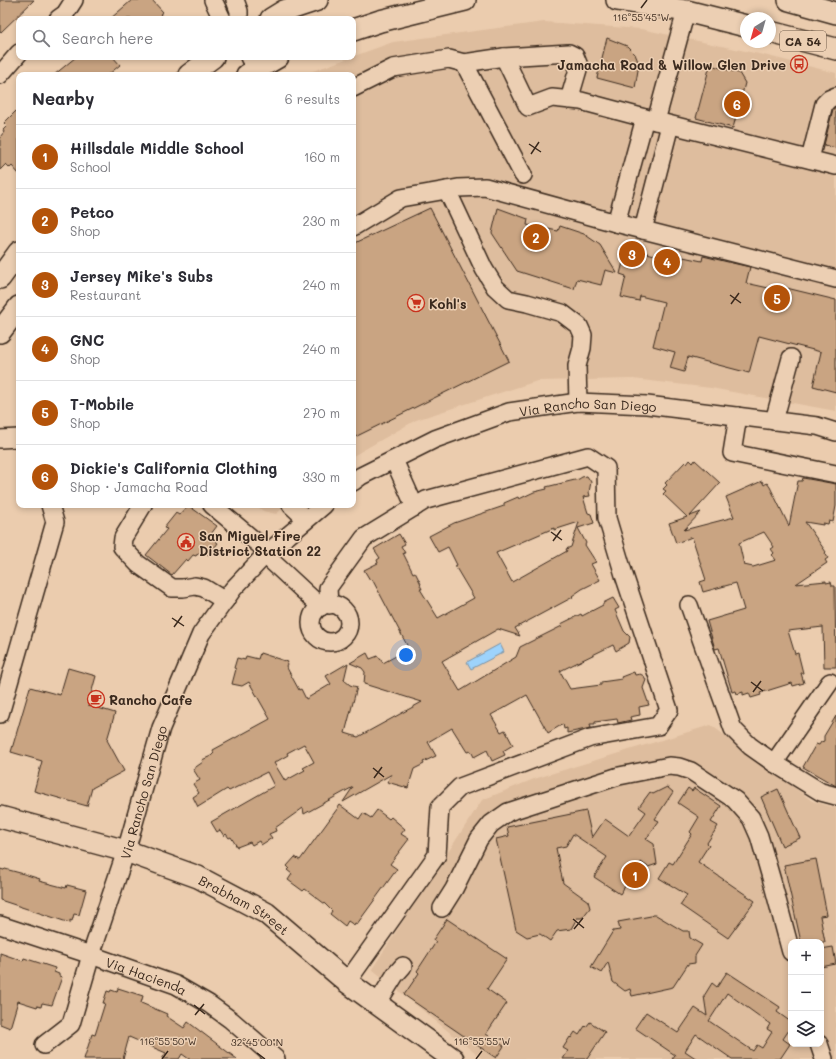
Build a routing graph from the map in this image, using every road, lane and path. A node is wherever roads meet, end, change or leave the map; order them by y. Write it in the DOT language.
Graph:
graph roads {
  1 [pos="74,0"];
  2 [pos="213,0"];
  3 [pos="235,0"];
  4 [pos="317,0"];
  5 [pos="465,0"];
  6 [pos="617,0"];
  7 [pos="789,0"];
  8 [pos="687,6"];
  9 [pos="836,13"];
  10 [pos="62,16"];
  11 [pos="221,16"];
  12 [pos="239,16"];
  13 [pos="276,16"];
  14 [pos="740,24"];
  15 [pos="356,29"];
  16 [pos="776,34"];
  17 [pos="836,49"];
  18 [pos="16,56"];
  19 [pos="504,57"];
  20 [pos="209,60"];
  21 [pos="270,60"];
  22 [pos="464,63"];
  23 [pos="251,67"];
  24 [pos="193,72"];
  25 [pos="0,75"];
  26 [pos="356,86"];
  27 [pos="836,96"];
  28 [pos="569,100"];
  29 [pos="657,121"];
  30 [pos="810,159"];
  31 [pos="836,166"];
  32 [pos="523,175"];
  33 [pos="446,190"];
  34 [pos="616,223"];
  35 [pos="356,225"];
  36 [pos="643,230"];
  37 [pos="16,256"];
  38 [pos="0,278"];
  39 [pos="836,279"];
  40 [pos="16,311"];
  41 [pos="0,332"];
  42 [pos="791,358"];
  43 [pos="578,402"];
  44 [pos="738,416"];
  45 [pos="774,421"];
  46 [pos="836,432"];
  47 [pos="16,438"];
  48 [pos="0,439"];
  49 [pos="394,460"];
  50 [pos="836,474"];
  51 [pos="356,480"];
  52 [pos="415,507"];
  53 [pos="51,508"];
  54 [pos="141,508"];
  55 [pos="215,508"];
  56 [pos="295,508"];
  57 [pos="320,508"];
  58 [pos="306,519"];
  59 [pos="267,554"];
  60 [pos="224,602"];
  61 [pos="689,605"];
  62 [pos="830,682"];
  63 [pos="0,714"];
  64 [pos="774,763"];
  65 [pos="836,796"];
  66 [pos="0,817"];
  67 [pos="126,851"];
  68 [pos="442,908"];
  69 [pos="0,925"];
  70 [pos="788,941"];
  71 [pos="91,954"];
  72 [pos="403,966"];
  73 [pos="347,982"];
  74 [pos="377,1004"];
  75 [pos="44,1044"];
  76 [pos="820,1047"];
  77 [pos="276,1059"];
  78 [pos="453,1059"];
  79 [pos="824,1059"];
  1 -- 10 [label="street"];
  2 -- 11 [label="street"];
  3 -- 12 [label="street"];
  4 -- 13 [label="main road"];
  5 -- 15 [label="main road"];
  6 -- 8 [label="main road"];
  7 -- 9 [label="main road"];
  8 -- 14 [label="main road"];
  8 -- 29 [label="street"];
  16 -- 17 [label="main road, CA 54"];
  18 -- 25 [label="street"];
  19 -- 22 [label="street"];
  19 -- 28 [label="street"];
  19 -- 28 [label="street"];
  20 -- 24 [label="main road"];
  21 -- 23 [label="main road"];
  22 -- 26 [label="street"];
  22 -- 32 [label="street"];
  27 -- 30 [label="street"];
  28 -- 29 [label="street"];
  29 -- 30 [label="street"];
  29 -- 34 [label="street"];
  29 -- 36 [label="street"];
  30 -- 31 [label="street"];
  33 -- 34 [label="street"];
  33 -- 35 [label="street"];
  33 -- 43 [label="street"];
  34 -- 36 [label="street"];
  36 -- 39 [label="street"];
  37 -- 38 [label="main road"];
  40 -- 41 [label="main road"];
  42 -- 45 [label="street"];
  43 -- 44 [label="street, Via Rancho San Diego"];
  43 -- 49 [label="street, Via Rancho San Diego"];
  44 -- 45 [label="street, Via Rancho San Diego"];
  44 -- 50 [label="street"];
  45 -- 46 [label="street, Via Rancho San Diego"];
  47 -- 48 [label="street"];
  49 -- 51 [label="street, Via Rancho San Diego"];
  49 -- 52 [label="street"];
  52 -- 59 [label="street"];
  52 -- 73 [label="street"];
  53 -- 63 [label="street"];
  54 -- 60 [label="street"];
  55 -- 59 [label="street"];
  56 -- 58 [label="street"];
  57 -- 58 [label="street, Via Rancho San Diego"];
  58 -- 59 [label="street, Via Rancho San Diego"];
  59 -- 60 [label="street, Via Rancho San Diego"];
  60 -- 67 [label="street, Via Rancho San Diego"];
  61 -- 64 [label="street"];
  62 -- 64 [label="street"];
  64 -- 65 [label="street"];
  66 -- 67 [label="main road, Brabham Street"];
  67 -- 71 [label="street, Via Rancho San Diego"];
  67 -- 73 [label="main road, Brabham Street"];
  68 -- 70 [label="street"];
  69 -- 71 [label="street, Via Hacienda"];
  71 -- 75 [label="street, Via Rancho San Diego"];
  71 -- 77 [label="street, Via Hacienda"];
  72 -- 74 [label="street"];
  73 -- 74 [label="main road, Brabham Street"];
  74 -- 78 [label="main road, Brabham Street"];
  76 -- 79 [label="street"];
}
